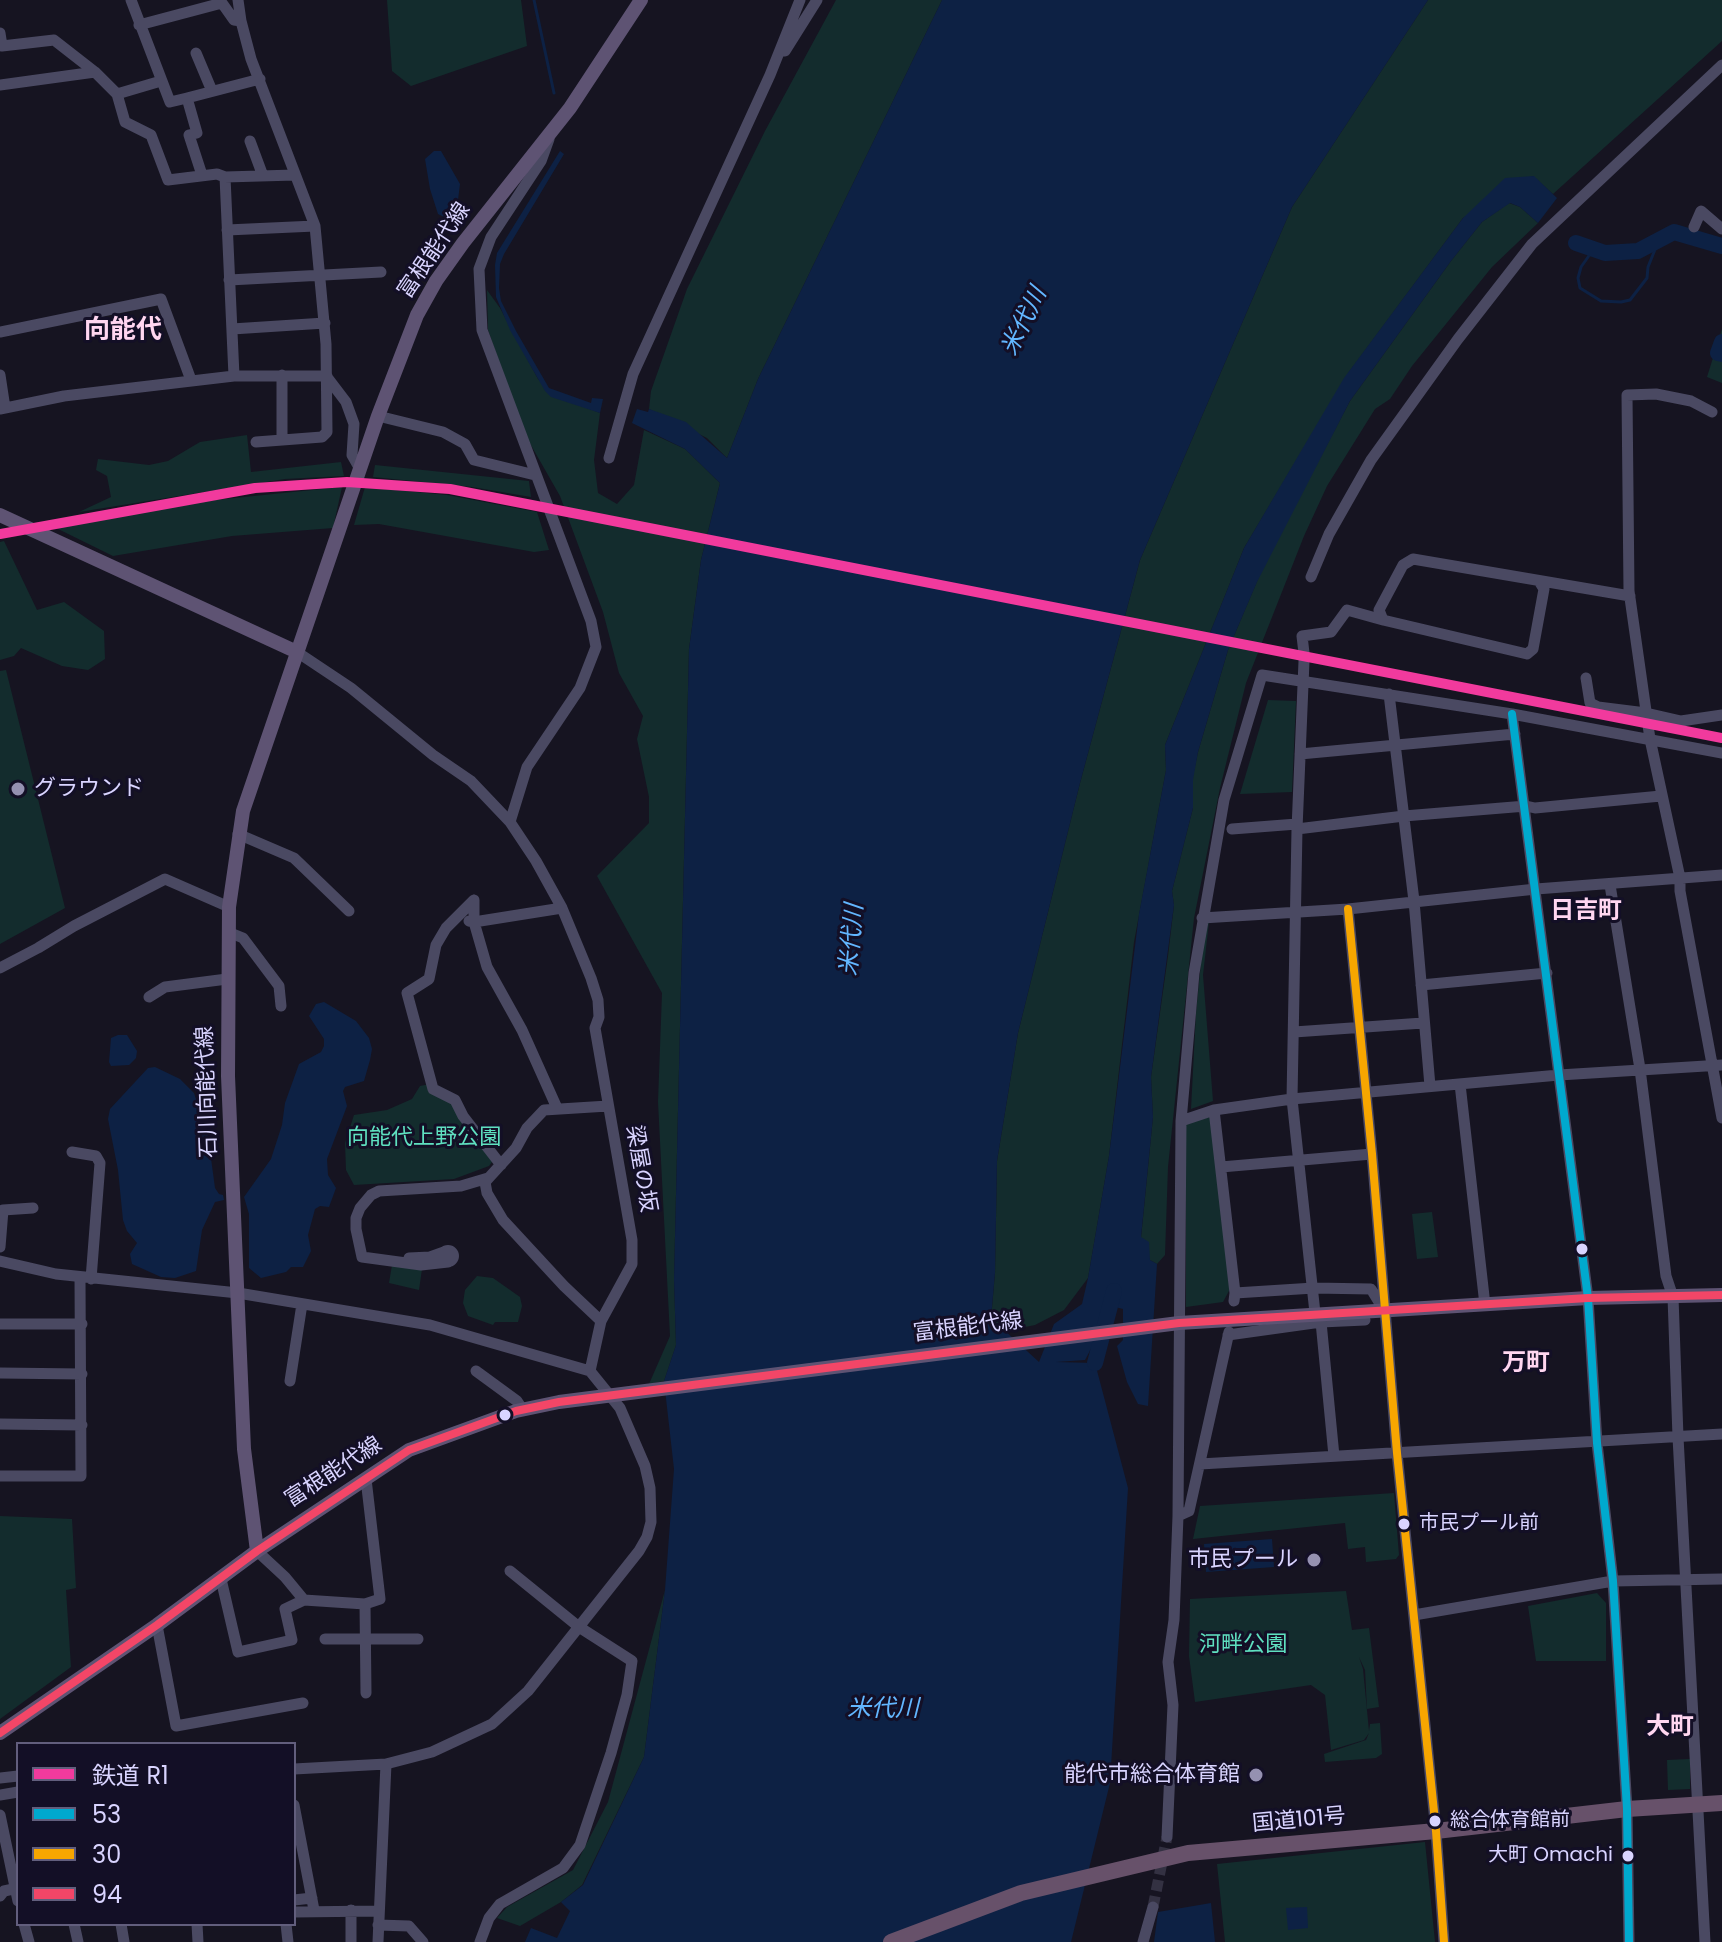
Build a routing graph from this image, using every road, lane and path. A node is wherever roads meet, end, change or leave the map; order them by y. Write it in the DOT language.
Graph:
graph roads {
  1 [pos="131,0"];
  2 [pos="238,0"];
  3 [pos="641,0"];
  4 [pos="800,0"];
  5 [pos="817,0"];
  6 [pos="241,21"];
  7 [pos="139,25"];
  8 [pos="0,33"];
  9 [pos="196,53"];
  10 [pos="1722,65"];
  11 [pos="95,72"];
  12 [pos="770,75"];
  13 [pos="260,79"];
  14 [pos="161,81"];
  15 [pos="0,85"];
  16 [pos="212,91"];
  17 [pos="117,94"];
  18 [pos="187,98"];
  19 [pos="553,131"];
  20 [pos="250,141"];
  21 [pos="202,175"];
  22 [pos="295,175"];
  23 [pos="263,176"];
  24 [pos="225,177"];
  25 [pos="315,226"];
  26 [pos="1694,227"];
  27 [pos="1722,229"];
  28 [pos="227,230"];
  29 [pos="381,272"];
  30 [pos="321,276"];
  31 [pos="229,280"];
  32 [pos="325,323"];
  33 [pos="232,329"];
  34 [pos="0,332"];
  35 [pos="0,375"];
  36 [pos="282,375"];
  37 [pos="234,376"];
  38 [pos="327,376"];
  39 [pos="191,380"];
  40 [pos="2,409"];
  41 [pos="1712,412"];
  42 [pos="378,416"];
  43 [pos="282,439"];
  44 [pos="256,442"];
  45 [pos="609,458"];
  46 [pos="360,469"];
  47 [pos="535,475"];
  48 [pos="0,515"];
  49 [pos="1311,577"];
  50 [pos="1539,581"];
  51 [pos="1630,596"];
  52 [pos="1383,620"];
  53 [pos="297,652"];
  54 [pos="1586,678"];
  55 [pos="1304,681"];
  56 [pos="1389,694"];
  57 [pos="1646,713"];
  58 [pos="1512,714"];
  59 [pos="1722,715"];
  60 [pos="1515,734"];
  61 [pos="1650,739"];
  62 [pos="1395,746"];
  63 [pos="1722,753"];
  64 [pos="1300,754"];
  65 [pos="1661,796"];
  66 [pos="1526,806"];
  67 [pos="1404,816"];
  68 [pos="510,822"];
  69 [pos="1297,826"];
  70 [pos="1232,829"];
  71 [pos="238,834"];
  72 [pos="1722,875"];
  73 [pos="1680,878"];
  74 [pos="1610,885"];
  75 [pos="1536,889"];
  76 [pos="1414,901"];
  77 [pos="229,907"];
  78 [pos="562,908"];
  79 [pos="1348,909"];
  80 [pos="349,911"];
  81 [pos="1296,911"];
  82 [pos="456,918"];
  83 [pos="1202,918"];
  84 [pos="474,922"];
  85 [pos="228,932"];
  86 [pos="0,968"];
  87 [pos="1547,973"];
  88 [pos="227,979"];
  89 [pos="1421,985"];
  90 [pos="149,997"];
  91 [pos="281,1006"];
  92 [pos="1423,1023"];
  93 [pos="1361,1027"];
  94 [pos="1294,1032"];
  95 [pos="1718,1065"];
  96 [pos="1640,1069"];
  97 [pos="1559,1075"];
  98 [pos="1460,1084"];
  99 [pos="1430,1086"];
  100 [pos="1366,1092"];
  101 [pos="1292,1099"];
  102 [pos="608,1106"];
  103 [pos="557,1108"];
  104 [pos="1214,1110"];
  105 [pos="1722,1118"];
  106 [pos="1181,1121"];
  107 [pos="72,1152"];
  108 [pos="1372,1154"];
  109 [pos="1299,1161"];
  110 [pos="501,1165"];
  111 [pos="1221,1167"];
  112 [pos="489,1178"];
  113 [pos="33,1208"];
  114 [pos="0,1247"];
  115 [pos="446,1257"];
  116 [pos="0,1261"];
  117 [pos="86,1278"];
  118 [pos="1314,1288"];
  119 [pos="238,1293"];
  120 [pos="1722,1295"];
  121 [pos="1673,1297"];
  122 [pos="1588,1298"];
  123 [pos="302,1304"];
  124 [pos="1485,1305"];
  125 [pos="1385,1310"];
  126 [pos="1318,1317"];
  127 [pos="1365,1320"];
  128 [pos="601,1321"];
  129 [pos="0,1324"];
  130 [pos="82,1324"];
  131 [pos="1172,1325"];
  132 [pos="476,1371"];
  133 [pos="590,1371"];
  134 [pos="0,1373"];
  135 [pos="82,1374"];
  136 [pos="290,1381"];
  137 [pos="611,1395"];
  138 [pos="523,1410"];
  139 [pos="0,1424"];
  140 [pos="82,1425"];
  141 [pos="1722,1434"];
  142 [pos="1678,1437"];
  143 [pos="1597,1443"];
  144 [pos="1397,1453"];
  145 [pos="1334,1456"];
  146 [pos="1200,1464"];
  147 [pos="0,1476"];
  148 [pos="366,1479"];
  149 [pos="1178,1516"];
  150 [pos="257,1551"];
  151 [pos="510,1571"];
  152 [pos="221,1579"];
  153 [pos="1722,1579"];
  154 [pos="1686,1580"];
  155 [pos="1613,1581"];
  156 [pos="304,1600"];
  157 [pos="365,1604"];
  158 [pos="1414,1615"];
  159 [pos="157,1625"];
  160 [pos="579,1627"];
  161 [pos="325,1639"];
  162 [pos="366,1639"];
  163 [pos="418,1639"];
  164 [pos="366,1693"];
  165 [pos="303,1703"];
  166 [pos="0,1733"];
  167 [pos="386,1764"];
  168 [pos="296,1769"];
  169 [pos="1722,1803"];
  170 [pos="1697,1805"];
  171 [pos="1627,1809"];
  172 [pos="0,1815"];
  173 [pos="296,1815"];
  174 [pos="1436,1831"];
  175 [pos="1167,1837"];
  176 [pos="16,1888"];
  177 [pos="0,1896"];
  178 [pos="296,1900"];
  179 [pos="313,1904"];
  180 [pos="1153,1907"];
  181 [pos="351,1910"];
  182 [pos="296,1911"];
  183 [pos="379,1911"];
  184 [pos="378,1925"];
  185 [pos="351,1942"];
  186 [pos="378,1942"];
  187 [pos="423,1942"];
  188 [pos="480,1942"];
  189 [pos="891,1942"];
  190 [pos="1143,1942"];
  191 [pos="1444,1942"];
  192 [pos="1629,1942"];
  193 [pos="1705,1942"];
  1 -- 7 [label="street"];
  2 -- 6 [label="street"];
  3 -- 19 [label="main road, 富根能代線"];
  4 -- 12 [label="street"];
  5 -- 12 [label="street"];
  6 -- 7 [label="street"];
  6 -- 13 [label="street"];
  7 -- 14 [label="street"];
  8 -- 11 [label="street"];
  9 -- 16 [label="street"];
  10 -- 49 [label="street"];
  11 -- 15 [label="street"];
  11 -- 17 [label="street"];
  12 -- 45 [label="street"];
  13 -- 16 [label="street"];
  13 -- 22 [label="street"];
  14 -- 17 [label="street"];
  14 -- 18 [label="street"];
  16 -- 18 [label="street"];
  17 -- 21 [label="street"];
  18 -- 21 [label="street"];
  19 -- 42 [label="main road, 富根能代線"];
  19 -- 47 [label="street"];
  20 -- 23 [label="street"];
  21 -- 24 [label="street"];
  22 -- 23 [label="street"];
  22 -- 25 [label="street"];
  23 -- 24 [label="street"];
  24 -- 28 [label="street"];
  25 -- 28 [label="street"];
  25 -- 30 [label="street"];
  26 -- 27 [label="street"];
  28 -- 31 [label="street"];
  29 -- 30 [label="street"];
  30 -- 31 [label="street"];
  30 -- 32 [label="street"];
  31 -- 33 [label="street"];
  32 -- 33 [label="street"];
  32 -- 38 [label="street"];
  33 -- 37 [label="street"];
  34 -- 39 [label="street"];
  35 -- 40 [label="street"];
  36 -- 37 [label="street"];
  36 -- 38 [label="street"];
  36 -- 43 [label="street"];
  37 -- 39 [label="street"];
  38 -- 43 [label="street"];
  38 -- 46 [label="street"];
  39 -- 40 [label="street"];
  41 -- 51 [label="street"];
  42 -- 46 [label="main road, 富根能代線"];
  42 -- 47 [label="street"];
  43 -- 44 [label="street"];
  46 -- 53 [label="main road, 富根能代線"];
  47 -- 68 [label="street"];
  48 -- 53 [label="main road"];
  50 -- 51 [label="street"];
  50 -- 52 [label="street"];
  50 -- 52 [label="street"];
  51 -- 57 [label="street"];
  52 -- 55 [label="street"];
  53 -- 68 [label="street, 梁屋の坂"];
  53 -- 71 [label="main road, 石川向能代線"];
  54 -- 57 [label="street"];
  55 -- 56 [label="street"];
  55 -- 64 [label="street"];
  55 -- 83 [label="street"];
  56 -- 58 [label="street"];
  56 -- 62 [label="street"];
  57 -- 59 [label="street"];
  57 -- 61 [label="street"];
  58 -- 60 [label="street"];
  58 -- 61 [label="street"];
  60 -- 62 [label="street"];
  60 -- 66 [label="street"];
  61 -- 63 [label="street"];
  61 -- 65 [label="street"];
  62 -- 64 [label="street"];
  62 -- 67 [label="street"];
  64 -- 69 [label="street"];
  65 -- 66 [label="street"];
  65 -- 73 [label="street"];
  66 -- 67 [label="street"];
  66 -- 75 [label="street"];
  67 -- 69 [label="street"];
  67 -- 76 [label="street"];
  68 -- 78 [label="street, 梁屋の坂"];
  69 -- 70 [label="street"];
  69 -- 81 [label="street"];
  71 -- 77 [label="main road, 石川向能代線"];
  71 -- 80 [label="street"];
  72 -- 73 [label="street"];
  73 -- 74 [label="street"];
  73 -- 95 [label="street"];
  74 -- 75 [label="street"];
  74 -- 96 [label="street"];
  75 -- 76 [label="street"];
  75 -- 87 [label="street"];
  76 -- 79 [label="street"];
  76 -- 89 [label="street"];
  77 -- 85 [label="main road, 石川向能代線"];
  77 -- 86 [label="street"];
  78 -- 84 [label="street"];
  78 -- 102 [label="street, 梁屋の坂"];
  79 -- 81 [label="street"];
  79 -- 93 [label="street"];
  81 -- 83 [label="street"];
  81 -- 94 [label="street"];
  82 -- 84 [label="street"];
  82 -- 84 [label="street"];
  82 -- 110 [label="street"];
  83 -- 106 [label="street"];
  84 -- 103 [label="street"];
  85 -- 88 [label="main road, 石川向能代線"];
  85 -- 91 [label="street"];
  87 -- 89 [label="street"];
  87 -- 97 [label="street"];
  88 -- 90 [label="street"];
  88 -- 119 [label="main road, 石川向能代線"];
  89 -- 92 [label="street"];
  92 -- 93 [label="street"];
  92 -- 99 [label="street"];
  93 -- 94 [label="street"];
  93 -- 100 [label="street"];
  94 -- 101 [label="street"];
  95 -- 96 [label="street"];
  95 -- 105 [label="street"];
  96 -- 97 [label="street"];
  96 -- 121 [label="street"];
  97 -- 98 [label="street"];
  97 -- 122 [label="street"];
  98 -- 99 [label="street"];
  98 -- 124 [label="street"];
  99 -- 100 [label="street"];
  100 -- 101 [label="street"];
  100 -- 108 [label="street"];
  101 -- 104 [label="street"];
  101 -- 109 [label="street"];
  102 -- 103 [label="street"];
  102 -- 128 [label="street, 梁屋の坂"];
  103 -- 110 [label="street"];
  104 -- 106 [label="street"];
  104 -- 111 [label="street"];
  106 -- 131 [label="street"];
  107 -- 117 [label="street"];
  108 -- 109 [label="street"];
  108 -- 125 [label="street"];
  109 -- 111 [label="street"];
  109 -- 118 [label="street"];
  110 -- 112 [label="street"];
  111 -- 118 [label="street"];
  112 -- 115 [label="street"];
  112 -- 128 [label="street"];
  113 -- 114 [label="street"];
  116 -- 117 [label="street"];
  117 -- 119 [label="street"];
  117 -- 130 [label="street"];
  118 -- 125 [label="street"];
  118 -- 126 [label="street"];
  119 -- 123 [label="street"];
  119 -- 150 [label="main road, 石川向能代線"];
  120 -- 121 [label="main road, 富根能代線"];
  121 -- 122 [label="main road, 富根能代線"];
  121 -- 142 [label="street"];
  122 -- 124 [label="main road, 富根能代線"];
  122 -- 143 [label="street"];
  123 -- 133 [label="street"];
  123 -- 136 [label="street"];
  124 -- 125 [label="main road, 富根能代線"];
  125 -- 126 [label="main road, 富根能代線"];
  125 -- 144 [label="street"];
  126 -- 127 [label="street"];
  126 -- 131 [label="main road, 富根能代線"];
  126 -- 145 [label="street"];
  126 -- 146 [label="street"];
  128 -- 133 [label="street, 梁屋の坂"];
  129 -- 130 [label="street"];
  130 -- 135 [label="street"];
  131 -- 137 [label="main road, 富根能代線"];
  131 -- 149 [label="street"];
  132 -- 138 [label="street"];
  133 -- 137 [label="street"];
  134 -- 135 [label="street"];
  135 -- 140 [label="street"];
  137 -- 138 [label="main road, 富根能代線"];
  137 -- 160 [label="street"];
  138 -- 148 [label="main road, 富根能代線"];
  139 -- 140 [label="street"];
  140 -- 147 [label="street"];
  141 -- 142 [label="street"];
  142 -- 143 [label="street"];
  142 -- 154 [label="street"];
  143 -- 144 [label="street"];
  143 -- 155 [label="street"];
  144 -- 145 [label="street"];
  144 -- 158 [label="street"];
  145 -- 146 [label="street"];
  146 -- 149 [label="street"];
  148 -- 150 [label="main road, 富根能代線"];
  148 -- 157 [label="street"];
  149 -- 175 [label="street"];
  150 -- 152 [label="main road"];
  150 -- 156 [label="street"];
  151 -- 160 [label="street"];
  152 -- 156 [label="street"];
  152 -- 159 [label="main road"];
  153 -- 154 [label="street"];
  154 -- 155 [label="street"];
  154 -- 170 [label="street"];
  155 -- 158 [label="street"];
  155 -- 171 [label="street"];
  156 -- 157 [label="street"];
  157 -- 162 [label="street"];
  158 -- 174 [label="street"];
  159 -- 165 [label="street"];
  159 -- 166 [label="main road"];
  160 -- 167 [label="street"];
  160 -- 188 [label="street"];
  161 -- 162 [label="street"];
  162 -- 163 [label="street"];
  162 -- 164 [label="street"];
  167 -- 168 [label="street"];
  167 -- 183 [label="street"];
  169 -- 170 [label="highway, 国道101号"];
  170 -- 171 [label="highway, 国道101号"];
  170 -- 193 [label="street"];
  171 -- 174 [label="highway, 国道101号"];
  171 -- 192 [label="street"];
  172 -- 176 [label="street"];
  173 -- 179 [label="street"];
  174 -- 189 [label="highway, 国道101号"];
  174 -- 191 [label="street"];
  176 -- 177 [label="street"];
  178 -- 179 [label="street"];
  179 -- 181 [label="street"];
  179 -- 182 [label="street"];
  180 -- 190 [label="street"];
  181 -- 183 [label="street"];
  181 -- 185 [label="street"];
  183 -- 184 [label="street"];
  184 -- 186 [label="street"];
  184 -- 187 [label="street"];
}
